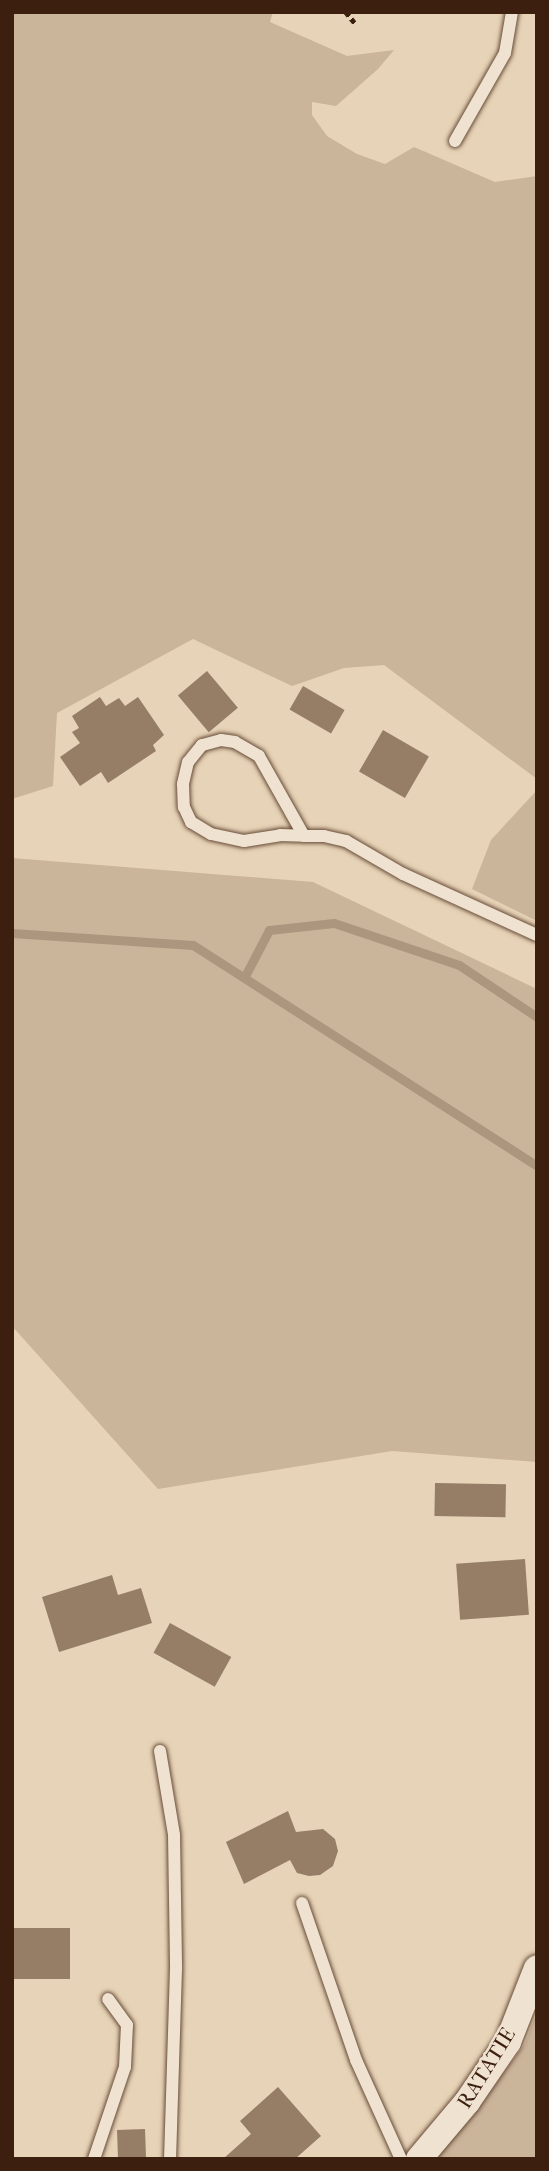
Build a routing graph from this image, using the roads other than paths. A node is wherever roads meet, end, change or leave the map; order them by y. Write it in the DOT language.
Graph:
graph roads {
  1 [pos="512,12"];
  2 [pos="455,141"];
  3 [pos="304,836"];
  4 [pos="537,935"];
  5 [pos="160,1751"];
  6 [pos="302,1903"];
  7 [pos="537,1968"];
  8 [pos="108,1999"];
  9 [pos="94,2159"];
  10 [pos="170,2159"];
  11 [pos="401,2159"];
  12 [pos="419,2159"];
  1 -- 2 [label="lane"];
  3 -- 3 [label="lane"];
  3 -- 4 [label="lane"];
  5 -- 10 [label="lane"];
  6 -- 11 [label="lane"];
  7 -- 12 [label="street, RATATIE"];
  8 -- 9 [label="lane"];
}
